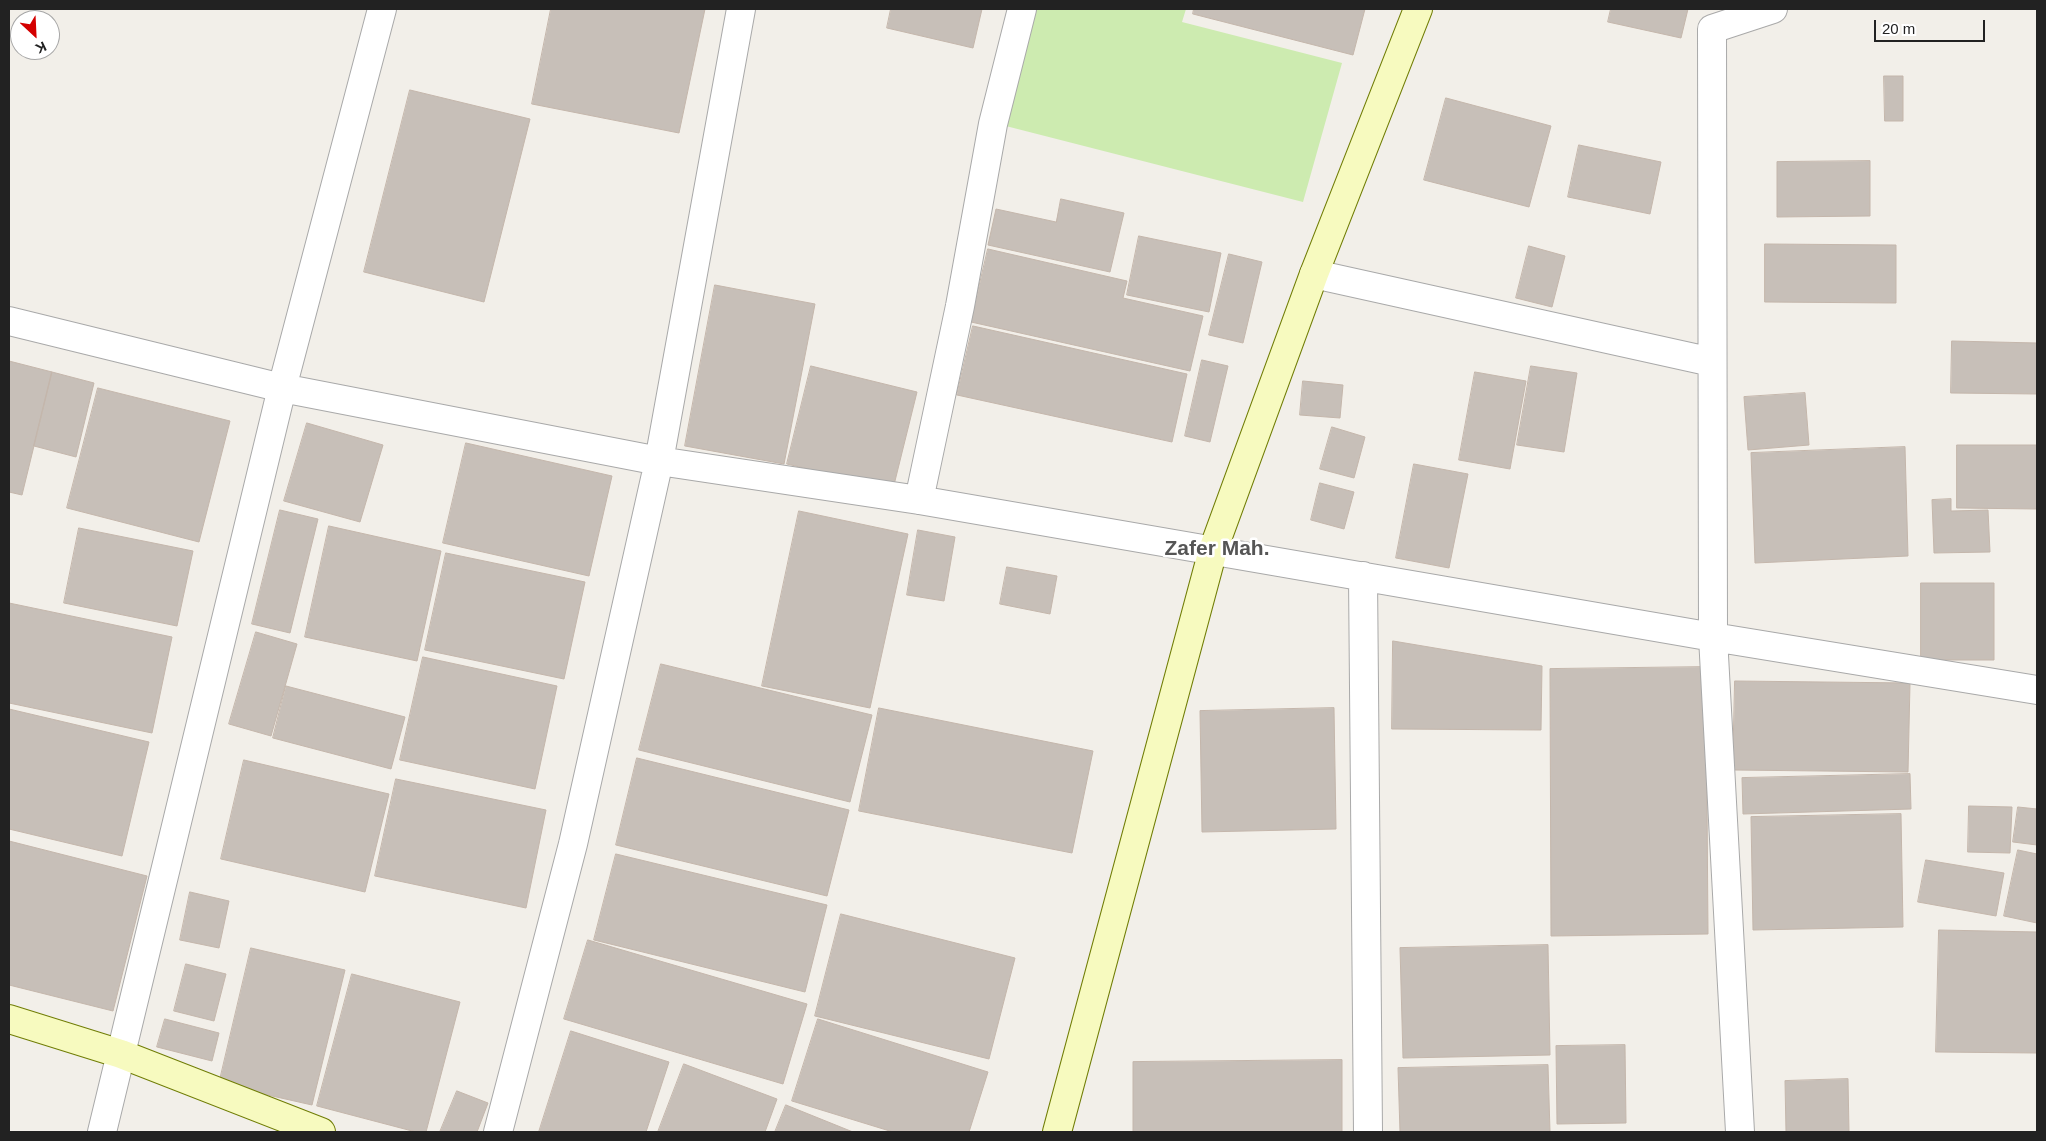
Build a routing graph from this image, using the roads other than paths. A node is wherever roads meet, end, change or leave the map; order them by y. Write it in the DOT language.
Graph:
graph roads {
  1 [pos="382,9"];
  2 [pos="741,9"];
  3 [pos="1022,9"];
  4 [pos="1418,9"];
  5 [pos="1772,9"];
  6 [pos="1712,19"];
  7 [pos="1314,274"];
  8 [pos="9,322"];
  9 [pos="1712,362"];
  10 [pos="282,388"];
  11 [pos="660,461"];
  12 [pos="919,500"];
  13 [pos="1213,550"];
  14 [pos="1363,576"];
  15 [pos="1713,637"];
  16 [pos="2037,690"];
  17 [pos="9,1019"];
  18 [pos="121,1054"];
  19 [pos="102,1132"];
  20 [pos="321,1132"];
  21 [pos="498,1132"];
  22 [pos="1057,1132"];
  23 [pos="1368,1132"];
  24 [pos="1740,1132"];
  1 -- 10 [label="street"];
  2 -- 11 [label="street"];
  3 -- 12 [label="street"];
  4 -- 7 [label="street"];
  5 -- 6 [label="street"];
  6 -- 9 [label="street"];
  7 -- 9 [label="street"];
  7 -- 13 [label="street"];
  8 -- 10 [label="street"];
  9 -- 15 [label="street"];
  10 -- 11 [label="street"];
  10 -- 18 [label="street"];
  11 -- 12 [label="street"];
  11 -- 21 [label="street"];
  12 -- 13 [label="street"];
  13 -- 14 [label="street"];
  13 -- 22 [label="street"];
  14 -- 15 [label="street"];
  14 -- 23 [label="street"];
  15 -- 16 [label="street"];
  15 -- 24 [label="street"];
  17 -- 18 [label="street"];
  18 -- 19 [label="street"];
  18 -- 20 [label="street"];
}
